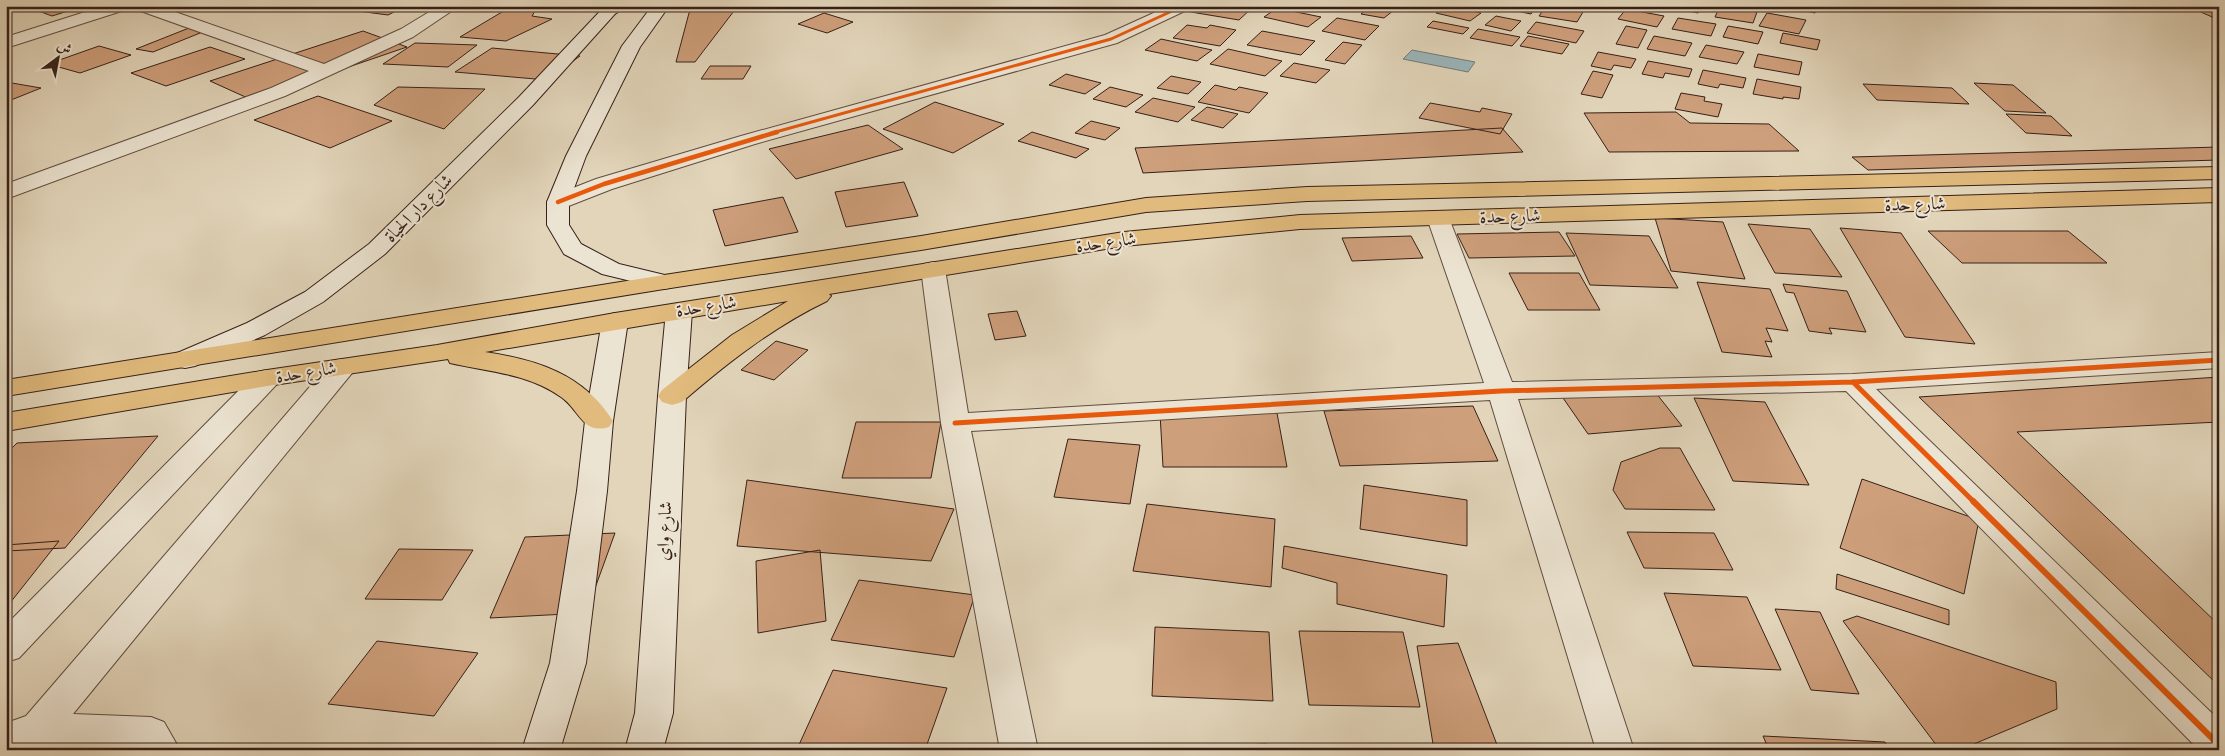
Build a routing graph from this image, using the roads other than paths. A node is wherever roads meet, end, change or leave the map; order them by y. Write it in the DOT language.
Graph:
graph roads {
  1 [pos="122,6"];
  2 [pos="141,6"];
  3 [pos="451,6"];
  4 [pos="661,6"];
  5 [pos="1183,6"];
  6 [pos="605,7"];
  7 [pos="6,43"];
  8 [pos="323,70"];
  9 [pos="2219,173"];
  10 [pos="6,192"];
  11 [pos="2219,196"];
  12 [pos="558,202"];
  13 [pos="1438,218"];
  14 [pos="927,256"];
  15 [pos="664,282"];
  16 [pos="852,282"];
  17 [pos="678,311"];
  18 [pos="615,321"];
  19 [pos="436,353"];
  20 [pos="185,360"];
  21 [pos="2219,360"];
  22 [pos="342,366"];
  23 [pos="267,378"];
  24 [pos="1853,382"];
  25 [pos="6,388"];
  26 [pos="1501,391"];
  27 [pos="672,396"];
  28 [pos="599,421"];
  29 [pos="6,422"];
  30 [pos="955,423"];
  31 [pos="6,648"];
  32 [pos="22,738"];
  33 [pos="2219,745"];
  34 [pos="162,750"];
  35 [pos="541,750"];
  36 [pos="644,750"];
  37 [pos="1019,750"];
  38 [pos="1615,750"];
  1 -- 7 [label="street"];
  2 -- 8 [label="street"];
  3 -- 8 [label="street"];
  4 -- 12 [label="street"];
  5 -- 12 [label="street"];
  6 -- 20 [label="street, شارع دار الحياة"];
  8 -- 10 [label="street"];
  9 -- 14 [label="main road, شارع حدة"];
  11 -- 13 [label="main road, شارع حدة"];
  12 -- 15 [label="street"];
  13 -- 14 [label="main road, شارع حدة"];
  13 -- 26 [label="street"];
  14 -- 15 [label="main road, شارع حدة"];
  14 -- 16 [label="main road, شارع حدة"];
  14 -- 30 [label="street"];
  15 -- 20 [label="main road, شارع حدة"];
  16 -- 17 [label="main road, شارع حدة"];
  16 -- 27 [label="main road"];
  17 -- 18 [label="main road, شارع حدة"];
  17 -- 27 [label="street, شارع واي"];
  18 -- 19 [label="main road, شارع حدة"];
  18 -- 28 [label="street"];
  19 -- 22 [label="main road, شارع حدة"];
  19 -- 28 [label="main road"];
  20 -- 25 [label="main road, شارع حدة"];
  21 -- 24 [label="street"];
  22 -- 23 [label="main road, شارع حدة"];
  22 -- 32 [label="street"];
  23 -- 29 [label="main road, شارع حدة"];
  23 -- 31 [label="street"];
  24 -- 26 [label="street"];
  24 -- 33 [label="street"];
  26 -- 30 [label="street"];
  26 -- 38 [label="street"];
  27 -- 36 [label="street, شارع واي"];
  28 -- 35 [label="street"];
  30 -- 37 [label="street"];
  32 -- 34 [label="street"];
}
